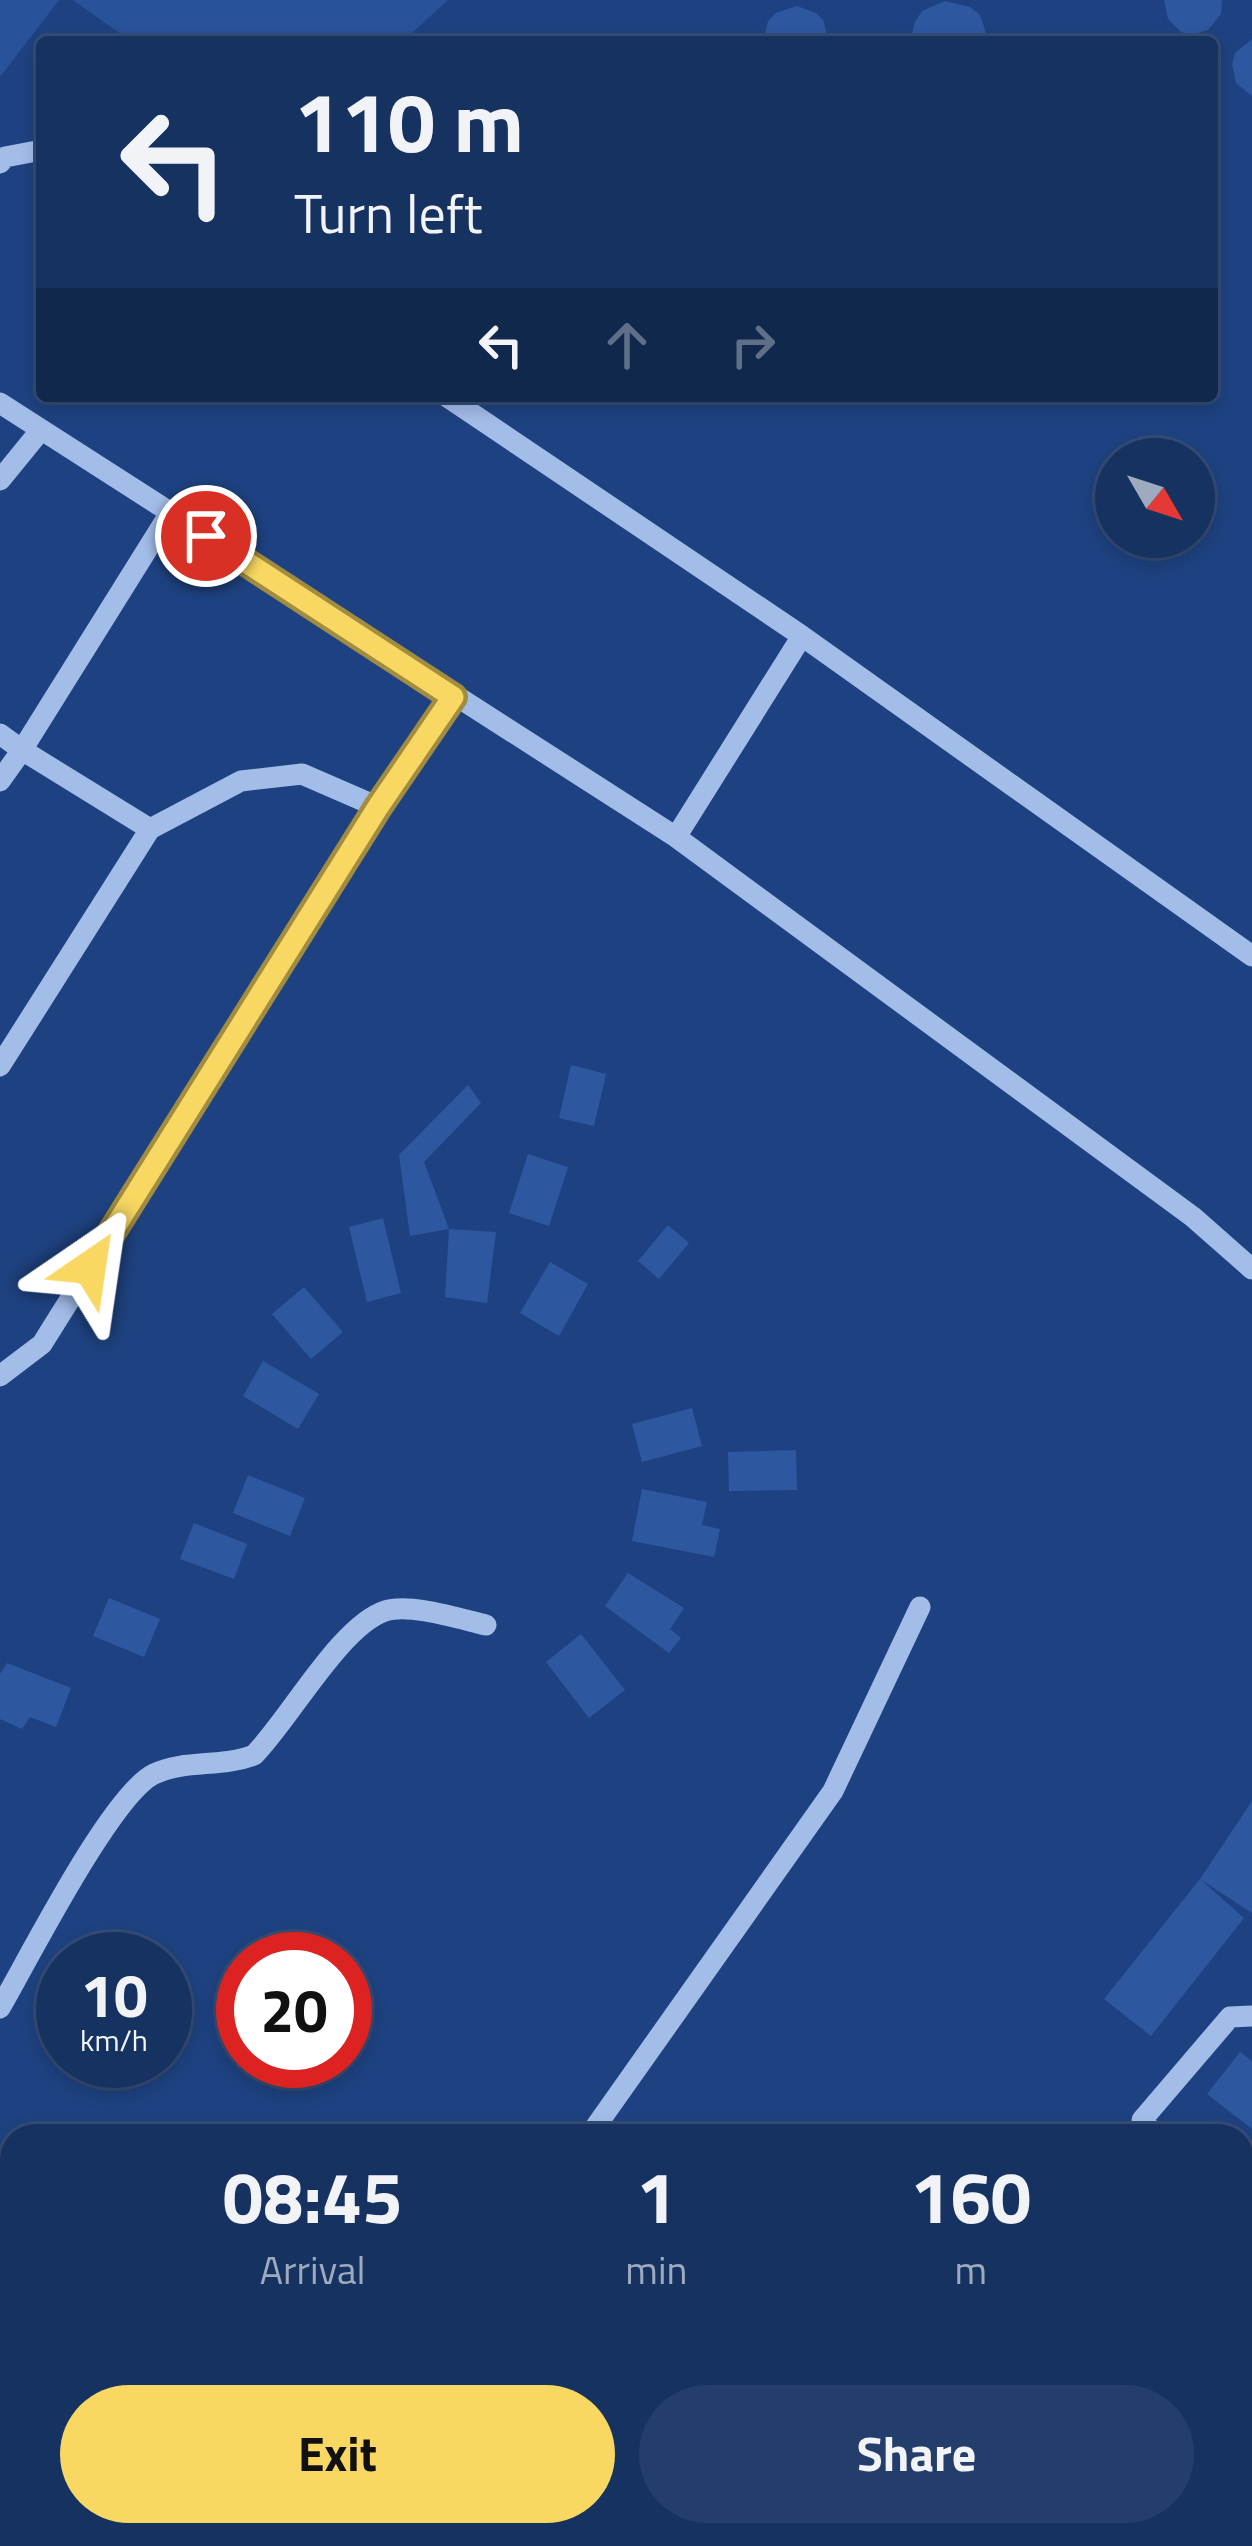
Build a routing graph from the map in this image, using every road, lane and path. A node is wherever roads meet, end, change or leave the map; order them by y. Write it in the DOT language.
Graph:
graph roads {
  1 [pos="36,151"];
  2 [pos="0,163"];
  3 [pos="455,402"];
  4 [pos="0,403"];
  5 [pos="40,431"];
  6 [pos="0,479"];
  7 [pos="170,513"];
  8 [pos="802,636"];
  9 [pos="453,697"];
  10 [pos="0,734"];
  11 [pos="22,750"];
  12 [pos="0,782"];
  13 [pos="378,807"];
  14 [pos="150,830"];
  15 [pos="676,837"];
  16 [pos="1252,956"];
  17 [pos="0,1066"];
  18 [pos="1252,1269"];
  19 [pos="0,1376"];
  20 [pos="920,1607"];
  21 [pos="486,1625"];
  22 [pos="0,2008"];
  23 [pos="1252,2015"];
  24 [pos="597,2124"];
  25 [pos="1148,2124"];
  1 -- 2 [label="lane"];
  3 -- 8 [label="lane"];
  4 -- 5 [label="lane"];
  5 -- 6 [label="lane"];
  5 -- 7 [label="lane"];
  7 -- 9 [label="lane"];
  7 -- 11 [label="lane"];
  8 -- 15 [label="lane"];
  8 -- 16 [label="lane"];
  9 -- 13 [label="lane"];
  9 -- 15 [label="lane"];
  10 -- 11 [label="lane"];
  11 -- 12 [label="lane"];
  11 -- 14 [label="lane"];
  13 -- 14 [label="lane"];
  13 -- 19 [label="lane"];
  14 -- 17 [label="lane"];
  15 -- 18 [label="lane"];
  20 -- 24 [label="lane"];
  21 -- 22 [label="lane"];
  23 -- 25 [label="lane"];
}
